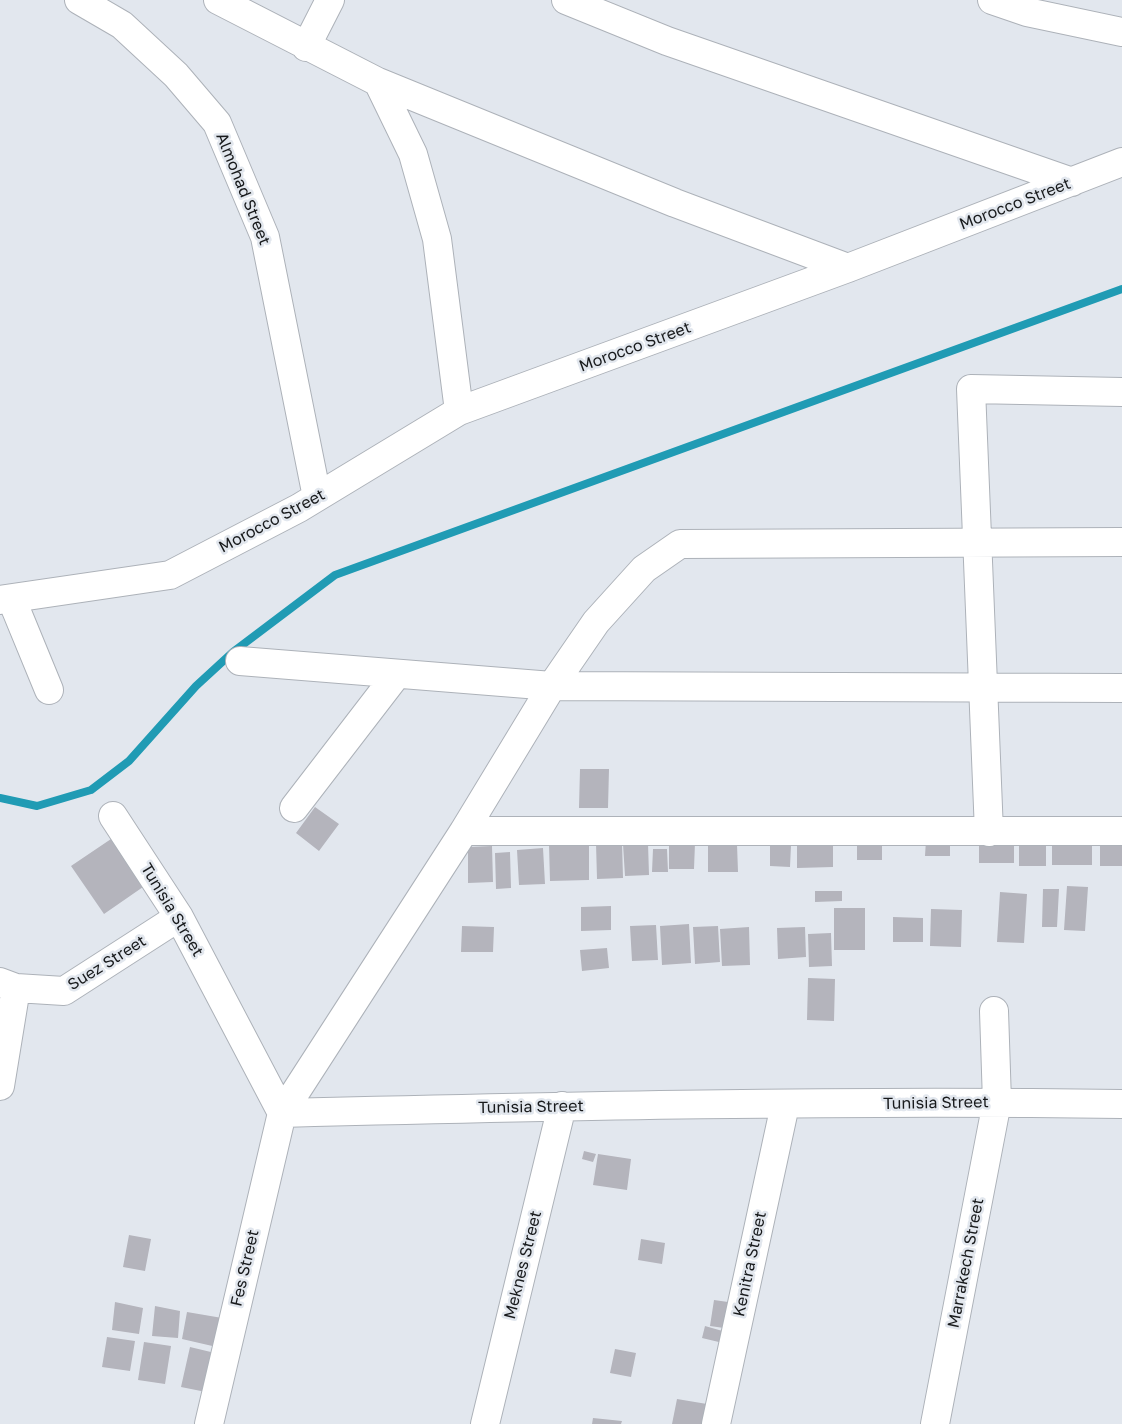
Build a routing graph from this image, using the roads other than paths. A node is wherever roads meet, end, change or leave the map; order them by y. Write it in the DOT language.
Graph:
graph roads {
  1 [pos="79,0"];
  2 [pos="218,0"];
  3 [pos="330,0"];
  4 [pos="566,0"];
  5 [pos="992,0"];
  6 [pos="1122,32"];
  7 [pos="306,47"];
  8 [pos="378,82"];
  9 [pos="1122,162"];
  10 [pos="1072,182"];
  11 [pos="848,268"];
  12 [pos="1122,392"];
  13 [pos="459,411"];
  14 [pos="317,497"];
  15 [pos="1122,542"];
  16 [pos="979,543"];
  17 [pos="6,600"];
  18 [pos="240,662"];
  19 [pos="397,674"];
  20 [pos="552,686"];
  21 [pos="984,688"];
  22 [pos="1122,688"];
  23 [pos="49,690"];
  24 [pos="294,808"];
  25 [pos="113,816"];
  26 [pos="464,830"];
  27 [pos="1122,831"];
  28 [pos="989,832"];
  29 [pos="179,916"];
  30 [pos="8,985"];
  31 [pos="994,1011"];
  32 [pos="0,1086"];
  33 [pos="997,1102"];
  34 [pos="785,1104"];
  35 [pos="1122,1104"];
  36 [pos="562,1106"];
  37 [pos="282,1113"];
  38 [pos="209,1424"];
  39 [pos="485,1424"];
  40 [pos="716,1424"];
  41 [pos="936,1424"];
  1 -- 14 [label="street, Almohad Street"];
  2 -- 7 [label="street"];
  3 -- 7 [label="street"];
  4 -- 10 [label="street"];
  5 -- 6 [label="street"];
  7 -- 8 [label="street"];
  8 -- 11 [label="street"];
  8 -- 13 [label="street"];
  9 -- 10 [label="street, Morocco Street"];
  10 -- 11 [label="street, Morocco Street"];
  11 -- 13 [label="street, Morocco Street"];
  12 -- 16 [label="street"];
  13 -- 14 [label="street, Morocco Street"];
  14 -- 17 [label="street, Morocco Street"];
  15 -- 16 [label="street, Fes Street"];
  16 -- 20 [label="street, Fes Street"];
  16 -- 21 [label="street"];
  17 -- 23 [label="street"];
  18 -- 19 [label="street"];
  19 -- 20 [label="street"];
  19 -- 24 [label="street"];
  20 -- 21 [label="street"];
  20 -- 26 [label="street, Fes Street"];
  21 -- 22 [label="street"];
  21 -- 28 [label="street"];
  25 -- 29 [label="street, Tunisia Street"];
  26 -- 28 [label="street"];
  26 -- 37 [label="street, Fes Street"];
  27 -- 28 [label="street"];
  29 -- 30 [label="street, Suez Street"];
  29 -- 37 [label="street, Tunisia Street"];
  30 -- 32 [label="street"];
  31 -- 33 [label="street, Marrakech Street"];
  33 -- 34 [label="street, Tunisia Street"];
  33 -- 35 [label="street, Tunisia Street"];
  33 -- 41 [label="street, Marrakech Street"];
  34 -- 36 [label="street, Tunisia Street"];
  34 -- 40 [label="street, Kenitra Street"];
  36 -- 37 [label="street, Tunisia Street"];
  36 -- 39 [label="street, Meknes Street"];
  37 -- 38 [label="street, Fes Street"];
}
